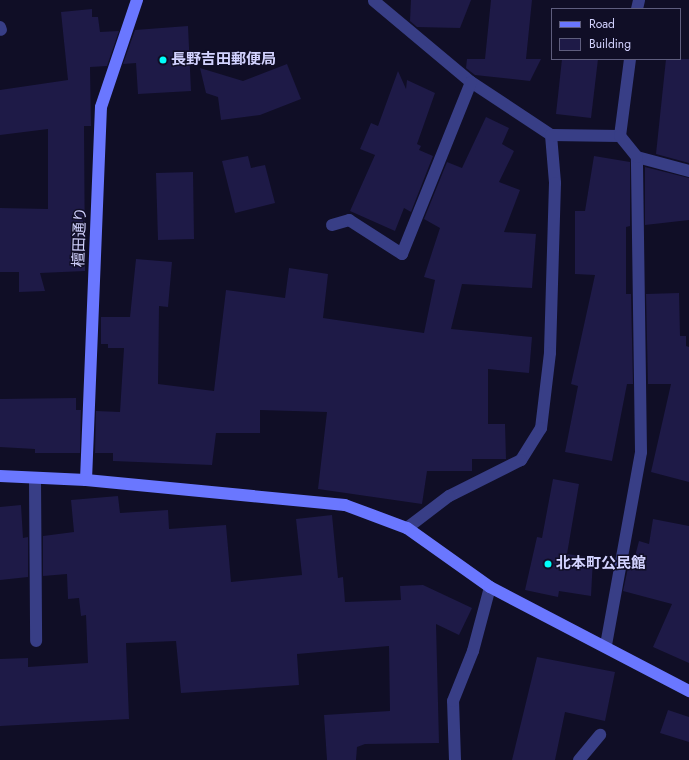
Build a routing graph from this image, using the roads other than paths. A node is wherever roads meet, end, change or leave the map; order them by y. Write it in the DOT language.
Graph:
graph roads {
  1 [pos="137,0"];
  2 [pos="374,1"];
  3 [pos="630,60"];
  4 [pos="471,82"];
  5 [pos="551,135"];
  6 [pos="620,136"];
  7 [pos="637,157"];
  8 [pos="689,171"];
  9 [pos="332,225"];
  10 [pos="0,476"];
  11 [pos="35,479"];
  12 [pos="86,480"];
  13 [pos="407,528"];
  14 [pos="490,587"];
  15 [pos="36,641"];
  16 [pos="606,645"];
  17 [pos="689,691"];
  18 [pos="600,735"];
  19 [pos="454,760"];
  20 [pos="579,760"];
  1 -- 12 [label="street, 檀田通り"];
  2 -- 4 [label="street"];
  3 -- 6 [label="street"];
  4 -- 5 [label="street"];
  4 -- 9 [label="street"];
  5 -- 6 [label="street"];
  5 -- 13 [label="street"];
  6 -- 7 [label="street"];
  7 -- 8 [label="street"];
  7 -- 16 [label="street"];
  10 -- 11 [label="street"];
  11 -- 12 [label="street"];
  11 -- 15 [label="street"];
  12 -- 13 [label="street"];
  13 -- 14 [label="street"];
  14 -- 16 [label="street"];
  14 -- 19 [label="street"];
  16 -- 17 [label="street"];
  18 -- 20 [label="street"];
}
